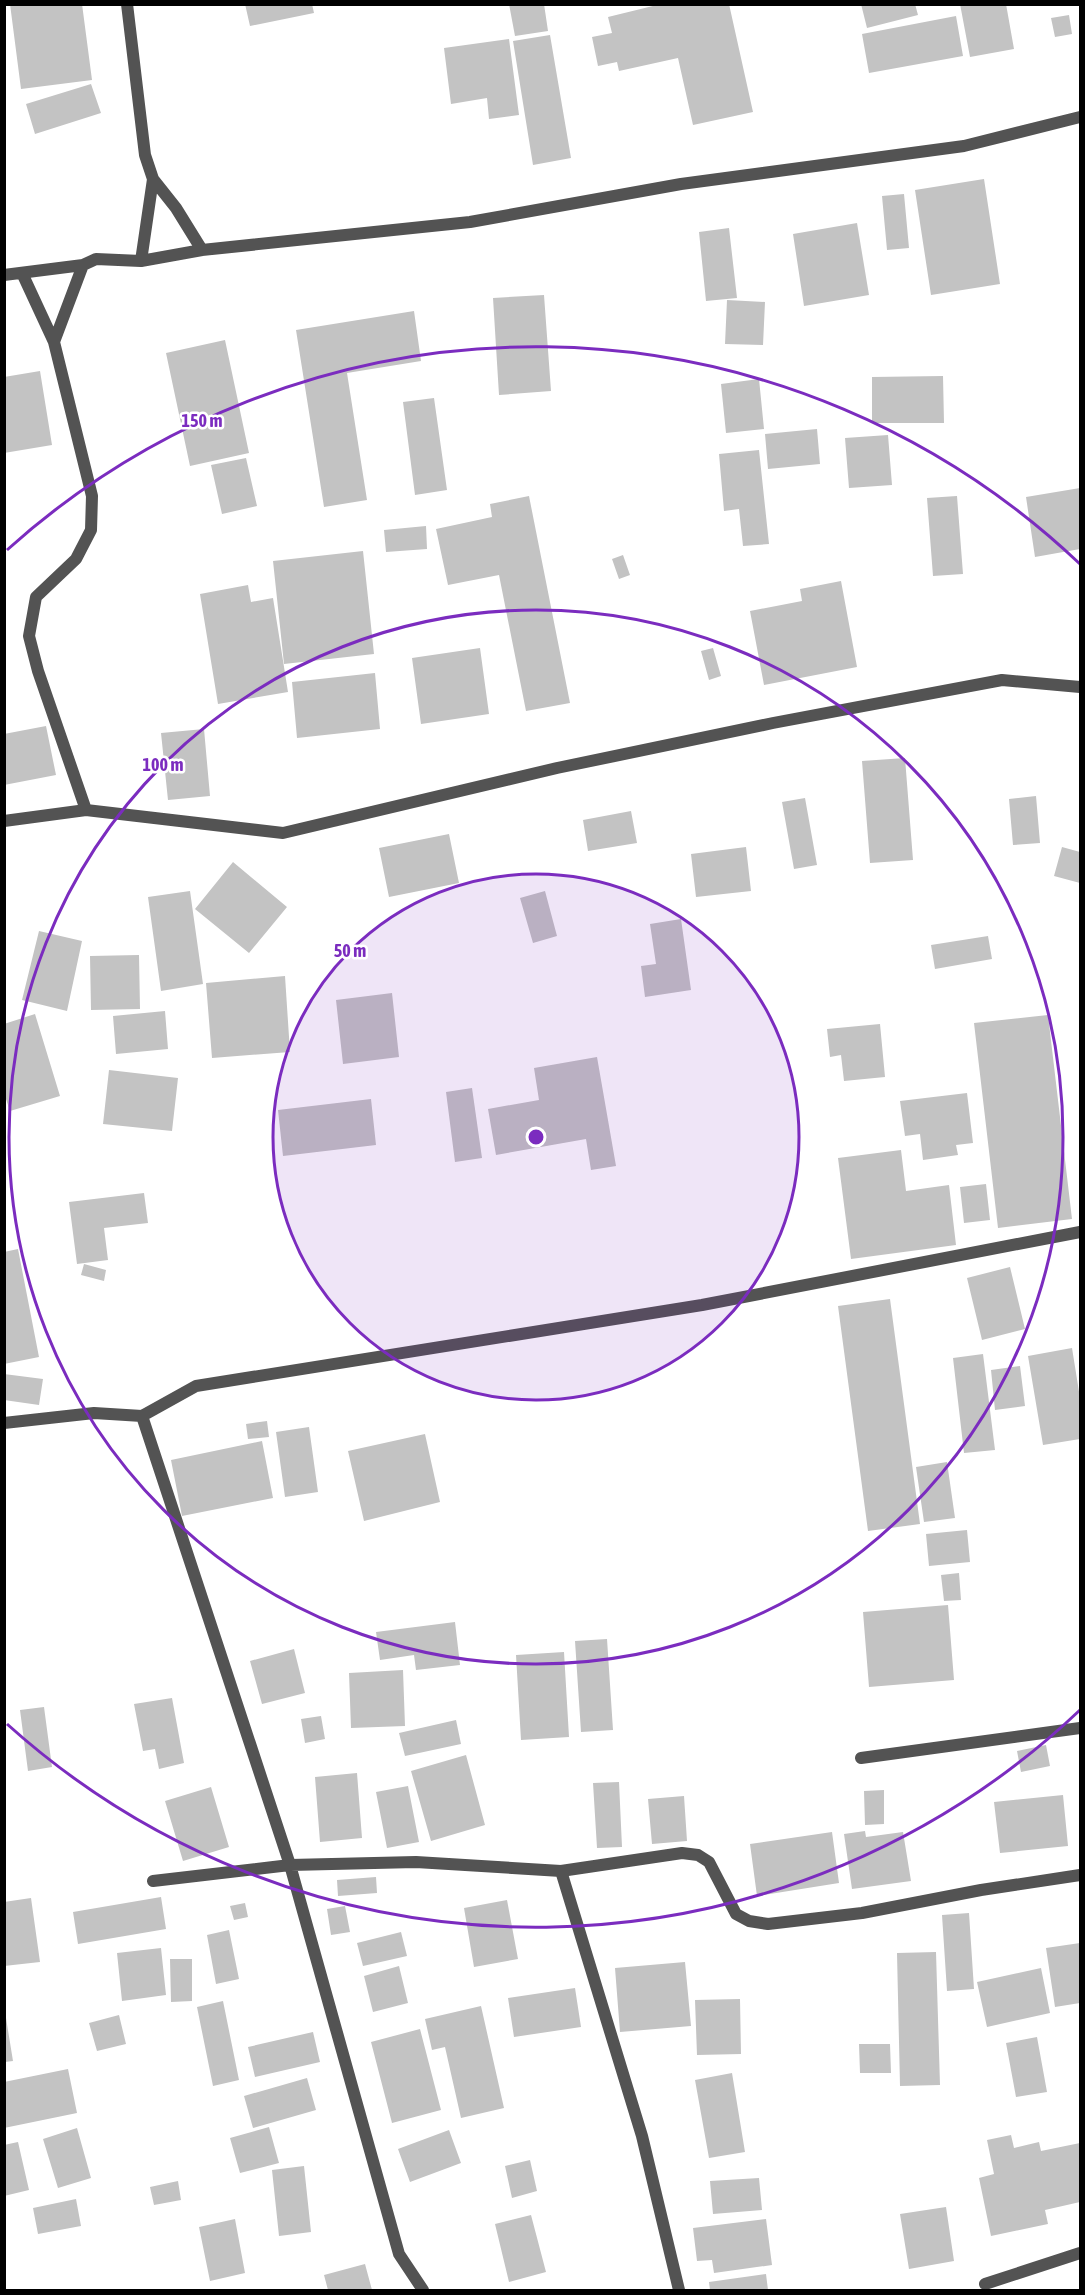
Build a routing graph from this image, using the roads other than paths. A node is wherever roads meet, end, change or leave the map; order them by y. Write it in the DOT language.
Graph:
graph roads {
  1 [pos="127,4"];
  2 [pos="1080,117"];
  3 [pos="153,179"];
  4 [pos="202,250"];
  5 [pos="141,261"];
  6 [pos="83,265"];
  7 [pos="22,273"];
  8 [pos="4,276"];
  9 [pos="54,342"];
  10 [pos="1080,687"];
  11 [pos="86,810"];
  12 [pos="4,821"];
  13 [pos="1080,1232"];
  14 [pos="142,1416"];
  15 [pos="4,1423"];
  16 [pos="1080,1728"];
  17 [pos="861,1758"];
  18 [pos="290,1865"];
  19 [pos="561,1871"];
  20 [pos="1080,1875"];
  21 [pos="153,1881"];
  22 [pos="1080,2253"];
  23 [pos="985,2284"];
  24 [pos="423,2290"];
  25 [pos="678,2290"];
  1 -- 3 [label="street"];
  2 -- 4 [label="street"];
  3 -- 4 [label="street"];
  3 -- 5 [label="street"];
  4 -- 5 [label="street"];
  5 -- 6 [label="street"];
  6 -- 7 [label="street"];
  6 -- 9 [label="street"];
  7 -- 8 [label="street"];
  7 -- 9 [label="street"];
  9 -- 11 [label="street"];
  10 -- 11 [label="street"];
  11 -- 12 [label="street"];
  13 -- 14 [label="street"];
  14 -- 15 [label="street"];
  14 -- 18 [label="street"];
  16 -- 17 [label="street"];
  18 -- 19 [label="street"];
  18 -- 21 [label="street"];
  18 -- 24 [label="street"];
  19 -- 20 [label="street"];
  19 -- 25 [label="street"];
  22 -- 23 [label="street"];
}
